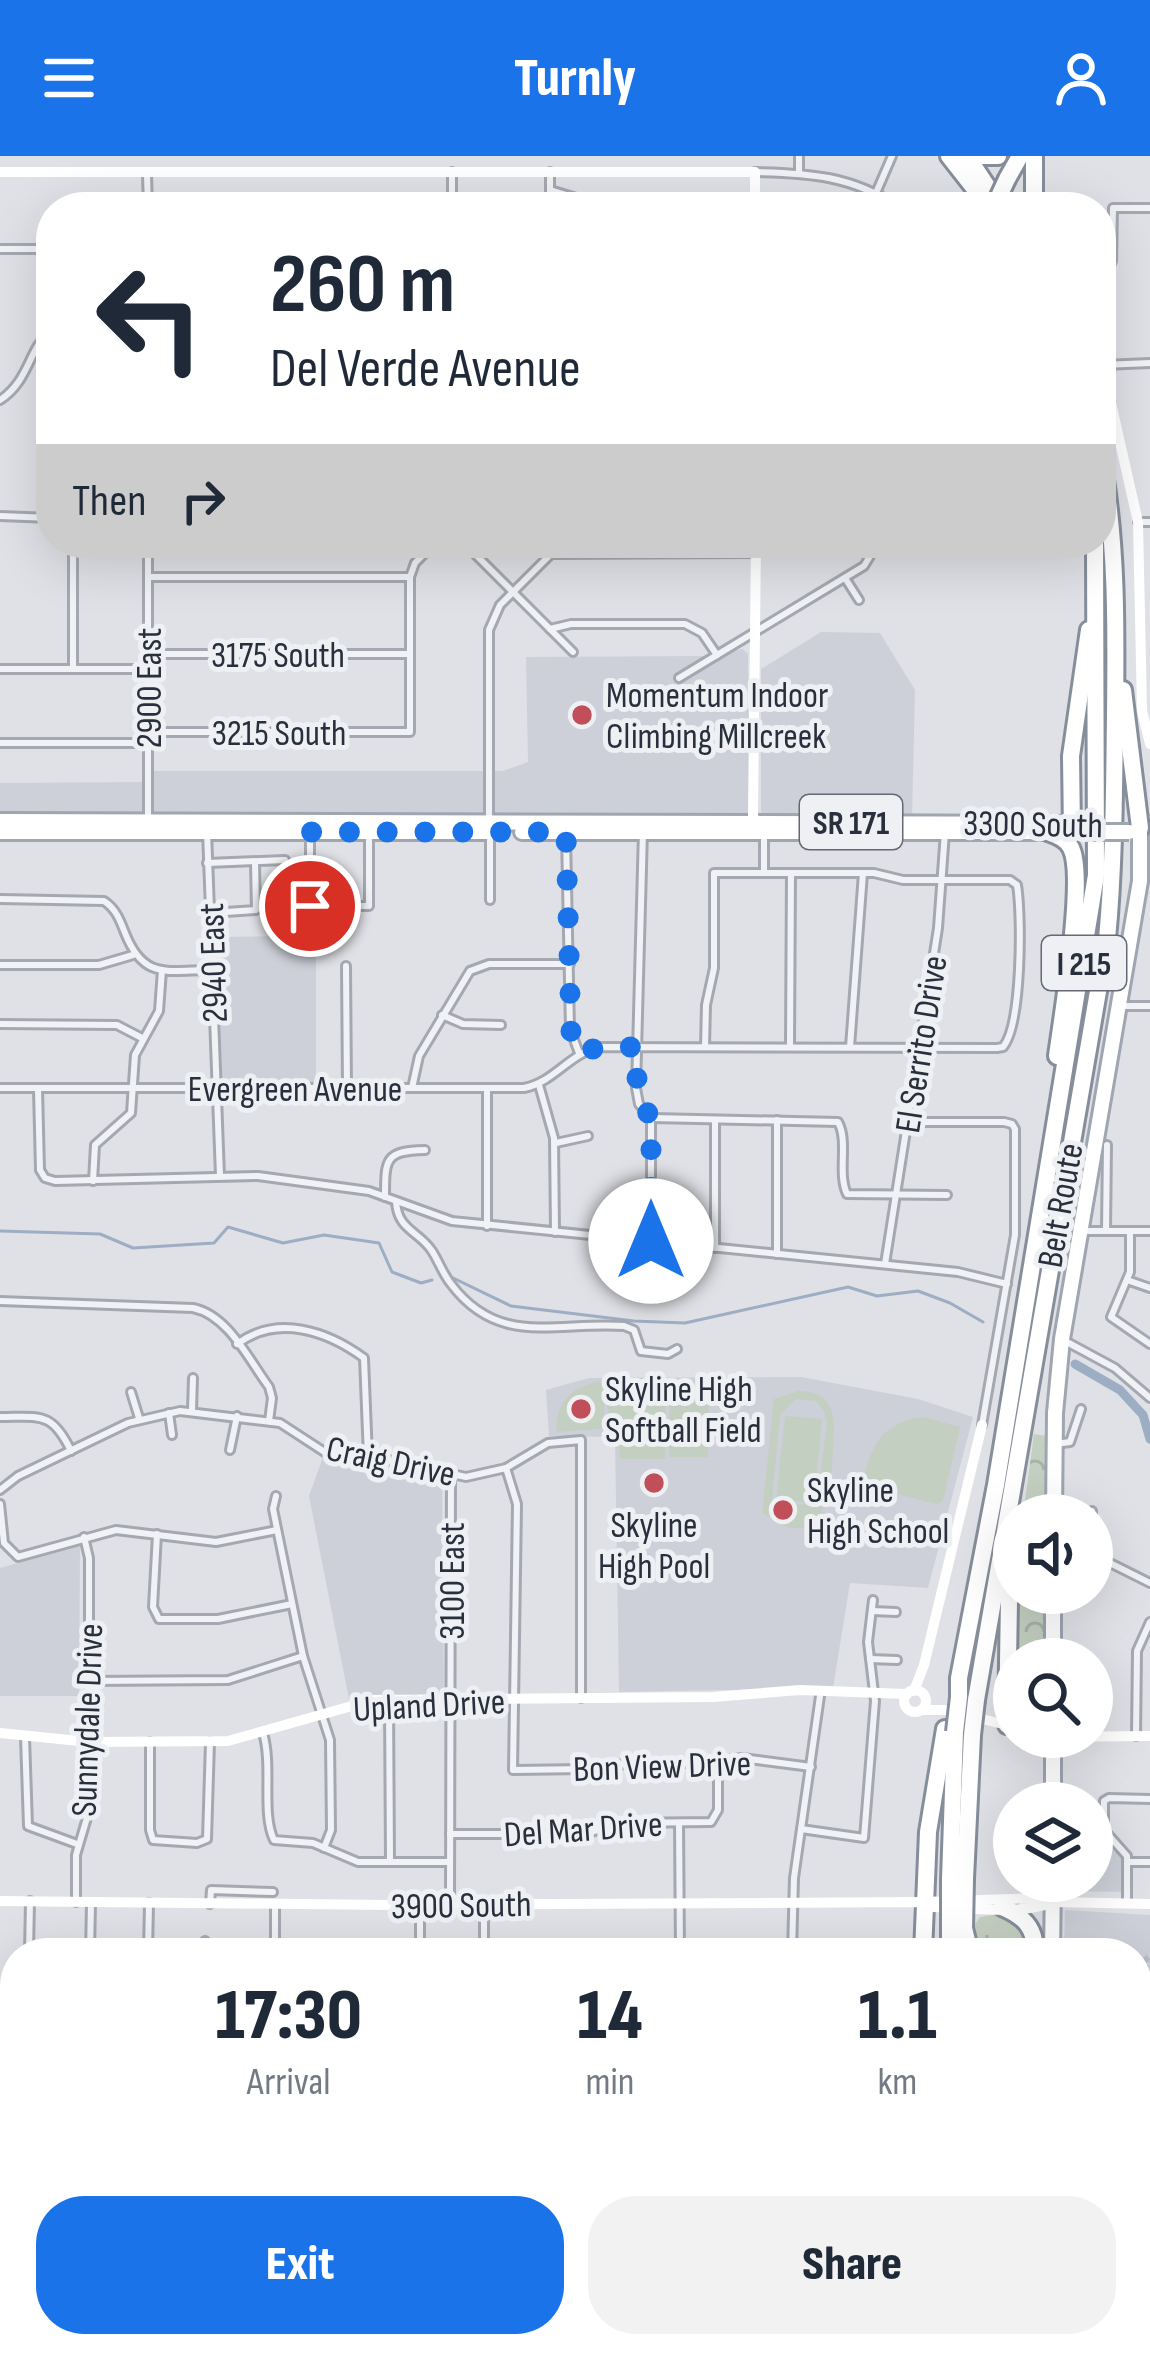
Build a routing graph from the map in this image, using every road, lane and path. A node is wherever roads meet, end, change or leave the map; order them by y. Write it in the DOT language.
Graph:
graph roads {
  1 [pos="99,156"];
  2 [pos="200,156"];
  3 [pos="271,156"];
  4 [pos="425,156"];
  5 [pos="613,156"];
  6 [pos="799,156"];
  7 [pos="892,156"];
  8 [pos="949,156"];
  9 [pos="971,156"];
  10 [pos="998,156"];
  11 [pos="1020,156"];
  12 [pos="1034,156"];
  13 [pos="0,172"];
  14 [pos="99,172"];
  15 [pos="148,172"];
  16 [pos="200,172"];
  17 [pos="271,172"];
  18 [pos="425,172"];
  19 [pos="452,172"];
  20 [pos="550,172"];
  21 [pos="613,172"];
  22 [pos="755,172"];
  23 [pos="799,172"];
  24 [pos="550,190"];
  25 [pos="148,192"];
  26 [pos="452,192"];
  27 [pos="557,192"];
  28 [pos="755,192"];
  29 [pos="873,192"];
  30 [pos="876,192"];
  31 [pos="981,192"];
  32 [pos="987,192"];
  33 [pos="1001,192"];
  34 [pos="1034,192"];
  35 [pos="1116,208"];
  36 [pos="1150,208"];
  37 [pos="0,249"];
  38 [pos="36,249"];
  39 [pos="36,349"];
  40 [pos="1116,362"];
  41 [pos="1150,363"];
  42 [pos="0,400"];
  43 [pos="1116,415"];
  44 [pos="0,516"];
  45 [pos="36,517"];
  46 [pos="1144,522"];
  47 [pos="73,558"];
  48 [pos="148,558"];
  49 [pos="420,558"];
  50 [pos="479,558"];
  51 [pos="547,558"];
  52 [pos="756,558"];
  53 [pos="870,558"];
  54 [pos="1095,558"];
  55 [pos="1112,558"];
  56 [pos="1095,563"];
  57 [pos="148,577"];
  58 [pos="410,577"];
  59 [pos="845,578"];
  60 [pos="513,591"];
  61 [pos="1145,592"];
  62 [pos="860,601"];
  63 [pos="550,628"];
  64 [pos="756,630"];
  65 [pos="1115,643"];
  66 [pos="573,652"];
  67 [pos="148,654"];
  68 [pos="409,654"];
  69 [pos="717,655"];
  70 [pos="73,669"];
  71 [pos="148,669"];
  72 [pos="0,670"];
  73 [pos="680,678"];
  74 [pos="148,732"];
  75 [pos="0,742"];
  76 [pos="148,743"];
  77 [pos="1150,744"];
  78 [pos="1071,790"];
  79 [pos="0,821"];
  80 [pos="1139,823"];
  81 [pos="148,827"];
  82 [pos="207,827"];
  83 [pos="310,827"];
  84 [pos="370,827"];
  85 [pos="490,827"];
  86 [pos="644,827"];
  87 [pos="1051,827"];
  88 [pos="1077,827"];
  89 [pos="760,828"];
  90 [pos="946,828"];
  91 [pos="0,832"];
  92 [pos="566,832"];
  93 [pos="285,860"];
  94 [pos="255,862"];
  95 [pos="207,863"];
  96 [pos="764,873"];
  97 [pos="790,873"];
  98 [pos="862,873"];
  99 [pos="942,880"];
  100 [pos="0,899"];
  101 [pos="490,900"];
  102 [pos="210,913"];
  103 [pos="134,954"];
  104 [pos="570,964"];
  105 [pos="0,965"];
  106 [pos="346,967"];
  107 [pos="162,970"];
  108 [pos="212,970"];
  109 [pos="1119,1006"];
  110 [pos="1150,1006"];
  111 [pos="442,1016"];
  112 [pos="0,1024"];
  113 [pos="500,1025"];
  114 [pos="142,1038"];
  115 [pos="637,1047"];
  116 [pos="706,1047"];
  117 [pos="790,1047"];
  118 [pos="850,1047"];
  119 [pos="920,1047"];
  120 [pos="579,1053"];
  121 [pos="538,1085"];
  122 [pos="0,1088"];
  123 [pos="134,1088"];
  124 [pos="217,1088"];
  125 [pos="346,1088"];
  126 [pos="412,1088"];
  127 [pos="487,1088"];
  128 [pos="38,1089"];
  129 [pos="651,1118"];
  130 [pos="715,1120"];
  131 [pos="777,1120"];
  132 [pos="907,1122"];
  133 [pos="588,1136"];
  134 [pos="555,1143"];
  135 [pos="1107,1145"];
  136 [pos="425,1150"];
  137 [pos="220,1176"];
  138 [pos="93,1181"];
  139 [pos="947,1195"];
  140 [pos="896,1196"];
  141 [pos="385,1197"];
  142 [pos="396,1201"];
  143 [pos="487,1226"];
  144 [pos="1080,1231"];
  145 [pos="1106,1231"];
  146 [pos="1130,1231"];
  147 [pos="1150,1231"];
  148 [pos="555,1232"];
  149 [pos="651,1241"];
  150 [pos="715,1248"];
  151 [pos="1051,1249"];
  152 [pos="777,1254"];
  153 [pos="885,1265"];
  154 [pos="1032,1271"];
  155 [pos="1127,1280"];
  156 [pos="1006,1284"];
  157 [pos="1150,1288"];
  158 [pos="0,1301"];
  159 [pos="1062,1339"];
  160 [pos="237,1344"];
  161 [pos="1150,1344"];
  162 [pos="677,1348"];
  163 [pos="193,1378"];
  164 [pos="131,1392"];
  165 [pos="1150,1398"];
  166 [pos="1081,1409"];
  167 [pos="192,1411"];
  168 [pos="169,1412"];
  169 [pos="237,1416"];
  170 [pos="0,1417"];
  171 [pos="140,1419"];
  172 [pos="269,1421"];
  173 [pos="982,1425"];
  174 [pos="172,1435"];
  175 [pos="1054,1444"];
  176 [pos="230,1450"];
  177 [pos="71,1451"];
  178 [pos="368,1457"];
  179 [pos="506,1468"];
  180 [pos="451,1475"];
  181 [pos="0,1490"];
  182 [pos="1021,1494"];
  183 [pos="1054,1494"];
  184 [pos="276,1496"];
  185 [pos="0,1504"];
  186 [pos="277,1530"];
  187 [pos="157,1534"];
  188 [pos="84,1537"];
  189 [pos="1113,1564"];
  190 [pos="1150,1583"];
  191 [pos="873,1600"];
  192 [pos="292,1604"];
  193 [pos="872,1611"];
  194 [pos="896,1612"];
  195 [pos="1150,1622"];
  196 [pos="303,1656"];
  197 [pos="870,1660"];
  198 [pos="897,1660"];
  199 [pos="88,1681"];
  200 [pos="792,1693"];
  201 [pos="834,1694"];
  202 [pos="879,1695"];
  203 [pos="820,1696"];
  204 [pos="581,1698"];
  205 [pos="451,1699"];
  206 [pos="514,1699"];
  207 [pos="916,1699"];
  208 [pos="389,1700"];
  209 [pos="958,1709"];
  210 [pos="322,1714"];
  211 [pos="993,1720"];
  212 [pos="0,1733"];
  213 [pos="26,1733"];
  214 [pos="263,1733"];
  215 [pos="1113,1736"];
  216 [pos="1136,1736"];
  217 [pos="1150,1736"];
  218 [pos="89,1742"];
  219 [pos="150,1742"];
  220 [pos="209,1742"];
  221 [pos="718,1761"];
  222 [pos="811,1767"];
  223 [pos="1150,1798"];
  224 [pos="679,1822"];
  225 [pos="801,1829"];
  226 [pos="450,1834"];
  227 [pos="78,1844"];
  228 [pos="324,1848"];
  229 [pos="390,1862"];
  230 [pos="450,1862"];
  231 [pos="1128,1862"];
  232 [pos="1150,1862"];
  233 [pos="274,1898"];
  234 [pos="993,1898"];
  235 [pos="0,1901"];
  236 [pos="30,1901"];
  237 [pos="1113,1901"];
  238 [pos="1126,1901"];
  239 [pos="922,1902"];
  240 [pos="1053,1902"];
  241 [pos="76,1903"];
  242 [pos="91,1903"];
  243 [pos="148,1903"];
  244 [pos="450,1903"];
  245 [pos="484,1903"];
  246 [pos="679,1903"];
  247 [pos="794,1903"];
  248 [pos="420,1904"];
  249 [pos="1150,1904"];
  250 [pos="1002,1907"];
  251 [pos="957,1928"];
  252 [pos="29,1938"];
  253 [pos="91,1938"];
  254 [pos="148,1938"];
  255 [pos="274,1938"];
  256 [pos="420,1938"];
  257 [pos="484,1938"];
  258 [pos="680,1938"];
  259 [pos="793,1938"];
  260 [pos="922,1938"];
  261 [pos="954,1938"];
  262 [pos="961,1938"];
  263 [pos="1035,1938"];
  264 [pos="1052,1938"];
  1 -- 14 [label="street"];
  2 -- 16 [label="street"];
  3 -- 17 [label="street"];
  4 -- 18 [label="street"];
  5 -- 21 [label="street"];
  6 -- 23 [label="street"];
  7 -- 30 [label="street"];
  8 -- 31 [label="highway"];
  9 -- 10 [label="highway"];
  9 -- 32 [label="highway"];
  11 -- 33 [label="highway, bridge"];
  12 -- 34 [label="highway"];
  13 -- 14 [label="street"];
  14 -- 15 [label="street"];
  15 -- 16 [label="street"];
  15 -- 25 [label="street"];
  16 -- 17 [label="street"];
  17 -- 18 [label="street"];
  18 -- 19 [label="street"];
  19 -- 20 [label="street"];
  19 -- 26 [label="street"];
  20 -- 21 [label="street"];
  20 -- 24 [label="street"];
  21 -- 22 [label="street"];
  22 -- 23 [label="street"];
  22 -- 28 [label="street"];
  23 -- 29 [label="street"];
  24 -- 27 [label="street"];
  35 -- 36 [label="street"];
  37 -- 38 [label="street"];
  39 -- 42 [label="street"];
  40 -- 41 [label="street"];
  43 -- 46 [label="street"];
  44 -- 45 [label="street"];
  46 -- 61 [label="street"];
  47 -- 70 [label="street"];
  48 -- 57 [label="street, 2900 East"];
  49 -- 58 [label="street"];
  50 -- 60 [label="street"];
  51 -- 60 [label="street"];
  52 -- 64 [label="street"];
  53 -- 59 [label="street"];
  54 -- 56 [label="highway, Belt Route / I 215"];
  55 -- 65 [label="highway, Belt Route / I 215"];
  56 -- 78 [label="highway"];
  56 -- 154 [label="highway, Belt Route / I 215"];
  57 -- 58 [label="street"];
  57 -- 67 [label="street, 2900 East"];
  58 -- 68 [label="street"];
  59 -- 62 [label="street"];
  59 -- 64 [label="street"];
  60 -- 63 [label="street"];
  60 -- 85 [label="street"];
  61 -- 77 [label="street"];
  63 -- 66 [label="street"];
  63 -- 69 [label="street"];
  64 -- 69 [label="street"];
  64 -- 89 [label="street"];
  65 -- 80 [label="highway"];
  65 -- 151 [label="highway, Belt Route / I 215"];
  67 -- 68 [label="street, 3175 South"];
  67 -- 71 [label="street, 2900 East"];
  68 -- 74 [label="street, 3215 South"];
  69 -- 73 [label="street"];
  70 -- 71 [label="street"];
  70 -- 72 [label="street"];
  71 -- 74 [label="street, 2900 East"];
  74 -- 76 [label="street, 2900 East"];
  75 -- 76 [label="street"];
  76 -- 81 [label="street, 2900 East"];
  78 -- 87 [label="highway"];
  78 -- 88 [label="highway"];
  79 -- 81 [label="main road, 3300 South / SR 171"];
  80 -- 88 [label="main road, 3300 South / SR 171, bridge"];
  80 -- 109 [label="main road"];
  81 -- 82 [label="main road, 3300 South / SR 171"];
  81 -- 91 [label="main road, 3300 South / SR 171"];
  82 -- 83 [label="main road, 3300 South / SR 171"];
  82 -- 95 [label="street, 2940 East"];
  83 -- 84 [label="main road, 3300 South / SR 171"];
  83 -- 84 [label="street"];
  84 -- 85 [label="main road, 3300 South / SR 171"];
  85 -- 86 [label="main road, 3300 South / SR 171"];
  85 -- 92 [label="main road, 3300 South / SR 171"];
  85 -- 101 [label="street"];
  86 -- 89 [label="main road, 3300 South / SR 171"];
  86 -- 92 [label="main road, 3300 South / SR 171"];
  86 -- 115 [label="street"];
  87 -- 88 [label="main road, 3300 South / SR 171"];
  87 -- 90 [label="main road, 3300 South / SR 171"];
  87 -- 154 [label="highway"];
  89 -- 90 [label="main road, 3300 South / SR 171"];
  89 -- 96 [label="street"];
  90 -- 99 [label="street, El Serrito Drive"];
  92 -- 104 [label="street"];
  93 -- 94 [label="street"];
  94 -- 95 [label="street"];
  94 -- 102 [label="street"];
  95 -- 102 [label="street, 2940 East"];
  96 -- 97 [label="street"];
  96 -- 116 [label="street"];
  97 -- 98 [label="street"];
  97 -- 117 [label="street"];
  98 -- 99 [label="street"];
  98 -- 118 [label="street"];
  99 -- 119 [label="street, El Serrito Drive"];
  99 -- 119 [label="street"];
  100 -- 103 [label="street"];
  102 -- 108 [label="street, 2940 East"];
  103 -- 105 [label="street"];
  103 -- 107 [label="street"];
  104 -- 111 [label="street"];
  104 -- 120 [label="street"];
  106 -- 125 [label="street"];
  107 -- 108 [label="street"];
  107 -- 114 [label="street"];
  108 -- 124 [label="street, 2940 East"];
  109 -- 110 [label="street"];
  109 -- 144 [label="main road"];
  111 -- 113 [label="street"];
  111 -- 126 [label="street"];
  112 -- 114 [label="street"];
  114 -- 123 [label="street"];
  115 -- 116 [label="street"];
  115 -- 120 [label="street"];
  115 -- 129 [label="street"];
  116 -- 117 [label="street"];
  117 -- 118 [label="street"];
  118 -- 119 [label="street"];
  119 -- 132 [label="street, El Serrito Drive"];
  120 -- 121 [label="street"];
  121 -- 127 [label="street, Evergreen Avenue"];
  121 -- 134 [label="street"];
  122 -- 128 [label="street, Evergreen Avenue"];
  123 -- 124 [label="street, Evergreen Avenue"];
  123 -- 128 [label="street, Evergreen Avenue"];
  123 -- 138 [label="street"];
  124 -- 125 [label="street, Evergreen Avenue"];
  124 -- 137 [label="street, 2940 East"];
  125 -- 126 [label="street, Evergreen Avenue"];
  126 -- 127 [label="street, Evergreen Avenue"];
  127 -- 143 [label="street"];
  128 -- 138 [label="street"];
  129 -- 130 [label="street"];
  129 -- 149 [label="street"];
  130 -- 131 [label="street"];
  130 -- 150 [label="street"];
  131 -- 140 [label="street"];
  131 -- 152 [label="street"];
  132 -- 140 [label="street, El Serrito Drive"];
  132 -- 156 [label="street"];
  133 -- 134 [label="street"];
  134 -- 148 [label="street"];
  135 -- 145 [label="street"];
  136 -- 141 [label="street"];
  137 -- 138 [label="street"];
  137 -- 141 [label="street"];
  139 -- 140 [label="street"];
  140 -- 153 [label="street, El Serrito Drive"];
  141 -- 142 [label="street"];
  142 -- 143 [label="street"];
  142 -- 162 [label="street"];
  143 -- 148 [label="street"];
  144 -- 145 [label="street"];
  144 -- 159 [label="main road"];
  145 -- 146 [label="street"];
  146 -- 147 [label="street"];
  146 -- 155 [label="street"];
  148 -- 149 [label="street"];
  149 -- 150 [label="street"];
  150 -- 152 [label="street"];
  151 -- 182 [label="highway"];
  151 -- 209 [label="highway, Belt Route / I 215"];
  152 -- 153 [label="street"];
  153 -- 156 [label="street"];
  154 -- 209 [label="highway, Belt Route / I 215"];
  155 -- 157 [label="street"];
  155 -- 161 [label="street"];
  156 -- 173 [label="street"];
  158 -- 160 [label="street"];
  159 -- 165 [label="street"];
  159 -- 175 [label="main road"];
  160 -- 172 [label="street"];
  160 -- 178 [label="street"];
  163 -- 167 [label="street"];
  164 -- 171 [label="street"];
  166 -- 175 [label="street"];
  167 -- 168 [label="street, Craig Drive"];
  167 -- 169 [label="street, Craig Drive"];
  168 -- 171 [label="street, Craig Drive"];
  168 -- 174 [label="street"];
  169 -- 172 [label="street, Craig Drive"];
  169 -- 176 [label="street"];
  170 -- 177 [label="street"];
  171 -- 177 [label="street, Craig Drive"];
  172 -- 178 [label="street, Craig Drive"];
  173 -- 207 [label="street"];
  175 -- 183 [label="main road"];
  177 -- 181 [label="street, Craig Drive"];
  178 -- 180 [label="street, Craig Drive"];
  179 -- 180 [label="street, Craig Drive"];
  179 -- 204 [label="street, Craig Drive"];
  179 -- 206 [label="street"];
  180 -- 205 [label="street, 3100 East"];
  184 -- 186 [label="street"];
  185 -- 188 [label="street"];
  186 -- 187 [label="street"];
  186 -- 192 [label="street"];
  187 -- 188 [label="street"];
  187 -- 192 [label="street"];
  188 -- 199 [label="street, Sunnydale Drive"];
  189 -- 190 [label="street"];
  191 -- 193 [label="street"];
  192 -- 196 [label="street"];
  193 -- 194 [label="street"];
  193 -- 197 [label="street"];
  195 -- 216 [label="street"];
  196 -- 199 [label="street"];
  196 -- 210 [label="street"];
  197 -- 198 [label="street"];
  197 -- 202 [label="street"];
  199 -- 218 [label="street, Sunnydale Drive"];
  200 -- 201 [label="street, Upland Drive"];
  200 -- 203 [label="street, Upland Drive"];
  200 -- 204 [label="street, Upland Drive"];
  201 -- 202 [label="street, Upland Drive"];
  201 -- 203 [label="street, Upland Drive"];
  202 -- 207 [label="street, Upland Drive"];
  202 -- 225 [label="street"];
  203 -- 222 [label="street"];
  204 -- 206 [label="street, Upland Drive"];
  205 -- 206 [label="street, Upland Drive"];
  205 -- 208 [label="street, Upland Drive"];
  205 -- 226 [label="street, 3100 East"];
  206 -- 221 [label="street, Bon View Drive"];
  207 -- 209 [label="street, Upland Drive"];
  208 -- 210 [label="street, Upland Drive"];
  208 -- 229 [label="street"];
  209 -- 211 [label="street, Upland Drive"];
  209 -- 239 [label="highway"];
  209 -- 251 [label="highway, Belt Route / I 215, bridge"];
  210 -- 214 [label="street, Upland Drive"];
  210 -- 228 [label="street"];
  212 -- 213 [label="street, Upland Drive"];
  213 -- 218 [label="street, Upland Drive"];
  213 -- 227 [label="street"];
  214 -- 220 [label="street, Upland Drive"];
  214 -- 228 [label="street"];
  215 -- 216 [label="street"];
  216 -- 217 [label="street"];
  218 -- 219 [label="street, Upland Drive"];
  218 -- 227 [label="street, Sunnydale Drive"];
  219 -- 220 [label="street, Upland Drive"];
  219 -- 220 [label="street"];
  221 -- 222 [label="street, Bon View Drive"];
  221 -- 224 [label="street, Del Mar Drive"];
  222 -- 225 [label="street"];
  223 -- 231 [label="street"];
  224 -- 226 [label="street, Del Mar Drive"];
  224 -- 246 [label="street"];
  225 -- 247 [label="street"];
  226 -- 230 [label="street, 3100 East"];
  227 -- 241 [label="street, Sunnydale Drive"];
  228 -- 229 [label="street"];
  229 -- 230 [label="street"];
  230 -- 244 [label="street, 3100 East"];
  231 -- 232 [label="street"];
  231 -- 238 [label="street"];
  233 -- 243 [label="street, 3900 South"];
  233 -- 248 [label="street, 3900 South"];
  233 -- 255 [label="street"];
  234 -- 239 [label="street, 3900 South"];
  235 -- 236 [label="street, 3900 South"];
  236 -- 241 [label="street, 3900 South"];
  236 -- 252 [label="street"];
  237 -- 238 [label="street"];
  238 -- 249 [label="street"];
  239 -- 247 [label="street, 3900 South"];
  239 -- 250 [label="street, 3900 South"];
  239 -- 260 [label="highway"];
  240 -- 250 [label="street, 3900 South"];
  240 -- 264 [label="main road"];
  241 -- 242 [label="street, 3900 South"];
  242 -- 243 [label="street, 3900 South"];
  242 -- 253 [label="street"];
  243 -- 254 [label="street"];
  244 -- 245 [label="street, 3900 South"];
  244 -- 248 [label="street, 3900 South"];
  245 -- 246 [label="street, 3900 South"];
  245 -- 257 [label="street"];
  246 -- 247 [label="street, 3900 South"];
  246 -- 258 [label="street"];
  247 -- 259 [label="street"];
  248 -- 256 [label="street"];
  250 -- 263 [label="highway"];
  251 -- 261 [label="highway, Belt Route / I 215"];
  251 -- 262 [label="highway"];
}
